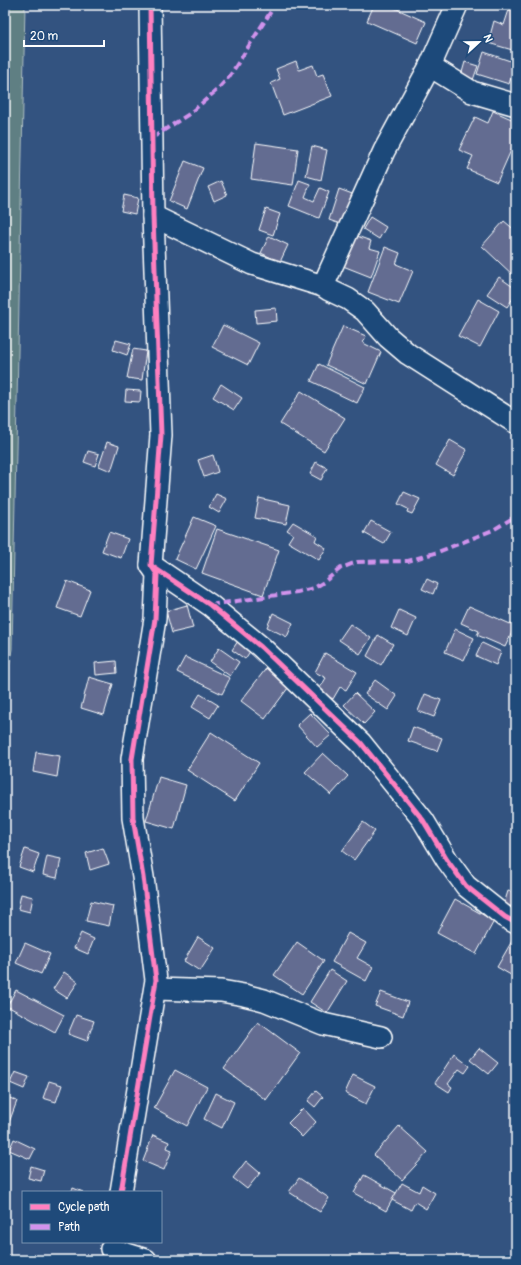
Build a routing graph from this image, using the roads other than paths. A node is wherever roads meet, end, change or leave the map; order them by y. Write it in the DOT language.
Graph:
graph roads {
  1 [pos="150,5"];
  2 [pos="457,5"];
  3 [pos="430,66"];
  4 [pos="516,105"];
  5 [pos="153,216"];
  6 [pos="323,286"];
  7 [pos="516,423"];
  8 [pos="151,565"];
  9 [pos="516,923"];
  10 [pos="155,989"];
  11 [pos="381,1037"];
  12 [pos="120,1191"];
  13 [pos="111,1250"];
  14 [pos="146,1260"];
  1 -- 5 [label="street"];
  2 -- 3 [label="street"];
  3 -- 4 [label="street"];
  3 -- 6 [label="street"];
  5 -- 6 [label="street"];
  5 -- 8 [label="street"];
  6 -- 7 [label="street"];
  8 -- 9 [label="street"];
  8 -- 10 [label="street"];
  10 -- 11 [label="street"];
  10 -- 12 [label="street"];
  13 -- 14 [label="street"];
}
